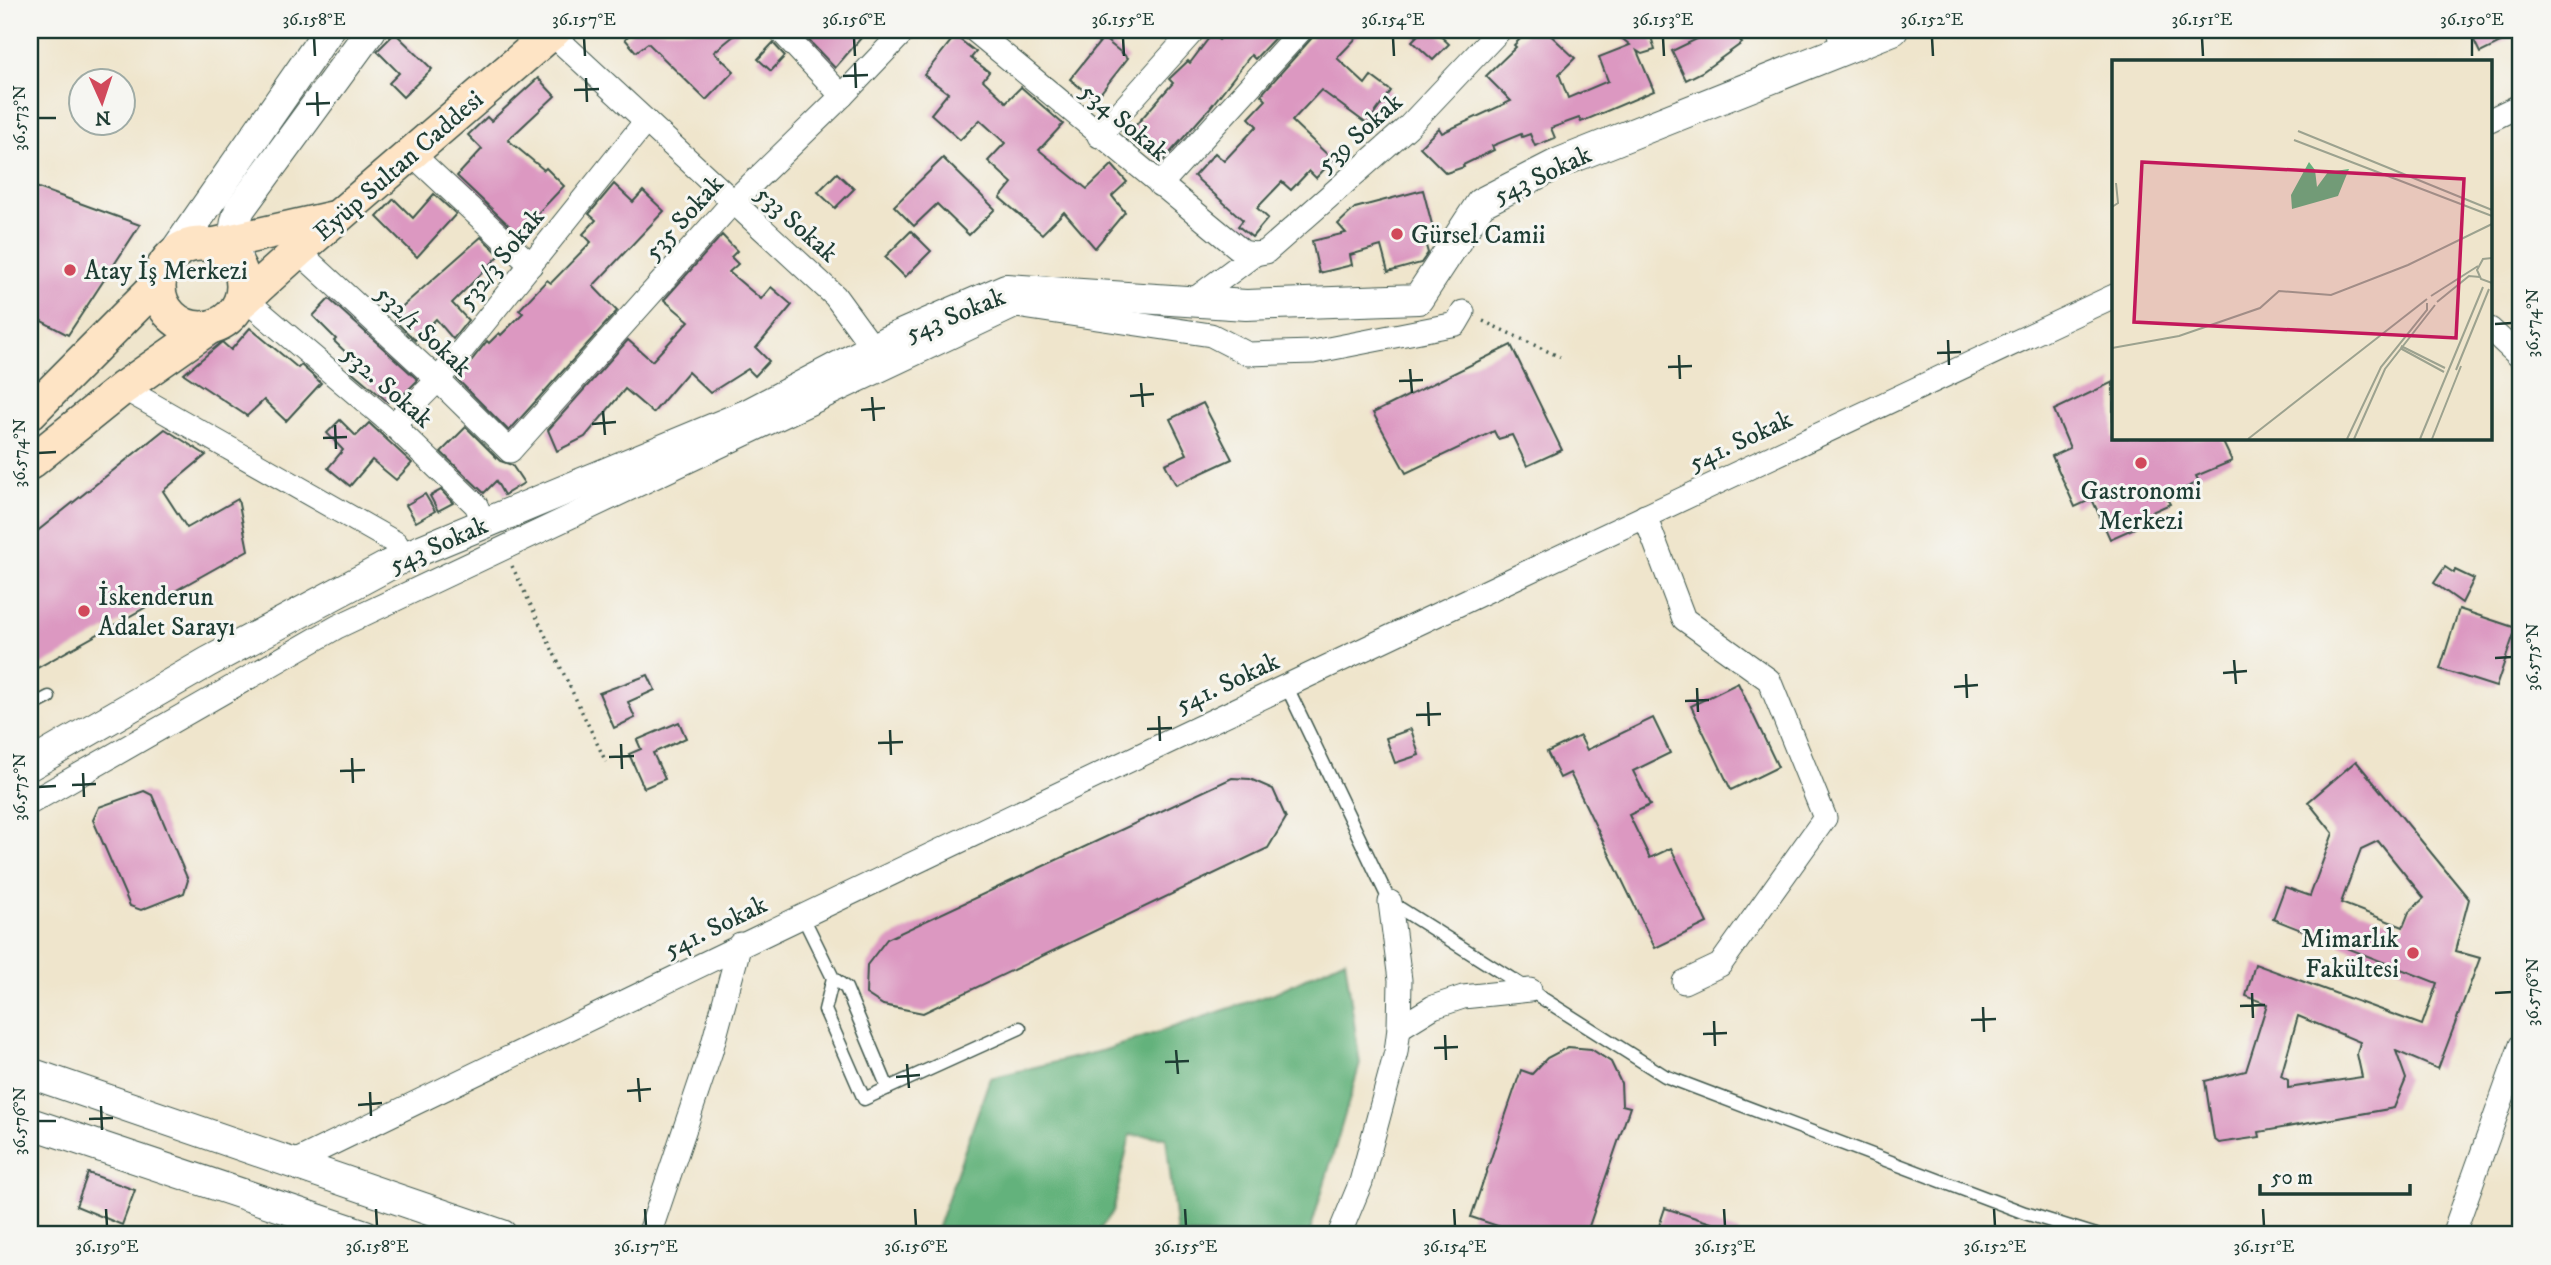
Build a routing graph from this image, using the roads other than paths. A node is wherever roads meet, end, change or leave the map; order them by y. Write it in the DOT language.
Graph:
graph roads {
  1 [pos="329,30"];
  2 [pos="371,30"];
  3 [pos="779,30"];
  4 [pos="905,30"];
  5 [pos="974,30"];
  6 [pos="1193,30"];
  7 [pos="1301,30"];
  8 [pos="1500,30"];
  9 [pos="1893,30"];
  10 [pos="553,31"];
  11 [pos="1841,41"];
  12 [pos="842,96"];
  13 [pos="2521,106"];
  14 [pos="2492,119"];
  15 [pos="646,121"];
  16 [pos="1099,136"];
  17 [pos="411,153"];
  18 [pos="1160,185"];
  19 [pos="733,202"];
  20 [pos="337,217"];
  21 [pos="228,251"];
  22 [pos="298,251"];
  23 [pos="1249,253"];
  24 [pos="173,254"];
  25 [pos="531,265"];
  26 [pos="159,283"];
  27 [pos="2112,296"];
  28 [pos="243,300"];
  29 [pos="1192,301"];
  30 [pos="1463,312"];
  31 [pos="210,327"];
  32 [pos="2492,330"];
  33 [pos="873,348"];
  34 [pos="2521,358"];
  35 [pos="438,380"];
  36 [pos="123,388"];
  37 [pos="30,413"];
  38 [pos="393,425"];
  39 [pos="510,451"];
  40 [pos="30,463"];
  41 [pos="1645,516"];
  42 [pos="484,523"];
  43 [pos="404,557"];
  44 [pos="1286,685"];
  45 [pos="49,697"];
  46 [pos="30,707"];
  47 [pos="30,765"];
  48 [pos="30,803"];
  49 [pos="1391,902"];
  50 [pos="802,915"];
  51 [pos="740,944"];
  52 [pos="833,978"];
  53 [pos="1684,982"];
  54 [pos="1530,990"];
  55 [pos="1020,1028"];
  56 [pos="1399,1028"];
  57 [pos="2521,1045"];
  58 [pos="30,1073"];
  59 [pos="888,1088"];
  60 [pos="30,1123"];
  61 [pos="292,1163"];
  62 [pos="365,1235"];
  63 [pos="502,1235"];
  64 [pos="649,1235"];
  65 [pos="1339,1235"];
  66 [pos="2096,1235"];
  67 [pos="2453,1235"];
  1 -- 24 [label="street"];
  2 -- 21 [label="street"];
  3 -- 12 [label="street"];
  4 -- 12 [label="street, 535 Sokak"];
  5 -- 16 [label="street, 534 Sokak"];
  6 -- 16 [label="street"];
  7 -- 18 [label="street"];
  8 -- 23 [label="street, 539 Sokak"];
  9 -- 11 [label="street, 543 Sokak"];
  10 -- 15 [label="street, 533 Sokak"];
  10 -- 17 [label="main road, Eyüp Sultan Caddesi"];
  11 -- 29 [label="street, 543 Sokak"];
  12 -- 19 [label="street, 535 Sokak"];
  13 -- 14 [label="street"];
  15 -- 19 [label="street, 533 Sokak"];
  15 -- 25 [label="street, 532/3 Sokak"];
  16 -- 18 [label="street, 534 Sokak"];
  17 -- 20 [label="main road, Eyüp Sultan Caddesi"];
  17 -- 25 [label="street"];
  18 -- 23 [label="street, 534 Sokak"];
  19 -- 33 [label="street, 533 Sokak"];
  19 -- 39 [label="street, 535 Sokak"];
  20 -- 21 [label="main road"];
  20 -- 22 [label="main road, Eyüp Sultan Caddesi"];
  21 -- 24 [label="main road"];
  21 -- 28 [label="main road"];
  22 -- 28 [label="main road, Eyüp Sultan Caddesi"];
  22 -- 35 [label="street, 532/1 Sokak"];
  23 -- 29 [label="street, 539 Sokak"];
  24 -- 26 [label="main road"];
  25 -- 35 [label="street, 532/3 Sokak"];
  26 -- 31 [label="main road"];
  26 -- 37 [label="main road"];
  27 -- 41 [label="street, 541. Sokak"];
  28 -- 31 [label="main road"];
  28 -- 38 [label="street, 532. Sokak"];
  29 -- 33 [label="street, 543 Sokak"];
  30 -- 48 [label="street"];
  31 -- 36 [label="main road"];
  32 -- 34 [label="street"];
  33 -- 42 [label="street, 543 Sokak"];
  35 -- 38 [label="street, 532/3 Sokak"];
  35 -- 39 [label="street, 532/1 Sokak"];
  36 -- 40 [label="main road"];
  36 -- 43 [label="street"];
  38 -- 42 [label="street, 532. Sokak"];
  41 -- 44 [label="street, 541. Sokak"];
  41 -- 53 [label="street"];
  42 -- 43 [label="street, 543 Sokak"];
  43 -- 47 [label="street, 543 Sokak"];
  44 -- 49 [label="lane"];
  44 -- 50 [label="street, 541. Sokak"];
  45 -- 46 [label="lane"];
  49 -- 54 [label="lane"];
  49 -- 56 [label="street"];
  50 -- 51 [label="street, 541. Sokak"];
  50 -- 52 [label="lane"];
  51 -- 61 [label="street, 541. Sokak"];
  51 -- 64 [label="street"];
  52 -- 59 [label="lane"];
  52 -- 59 [label="lane"];
  54 -- 56 [label="street"];
  54 -- 66 [label="lane"];
  55 -- 59 [label="lane"];
  56 -- 65 [label="street"];
  57 -- 67 [label="street"];
  58 -- 61 [label="street"];
  60 -- 62 [label="street"];
  61 -- 63 [label="street"];
}
